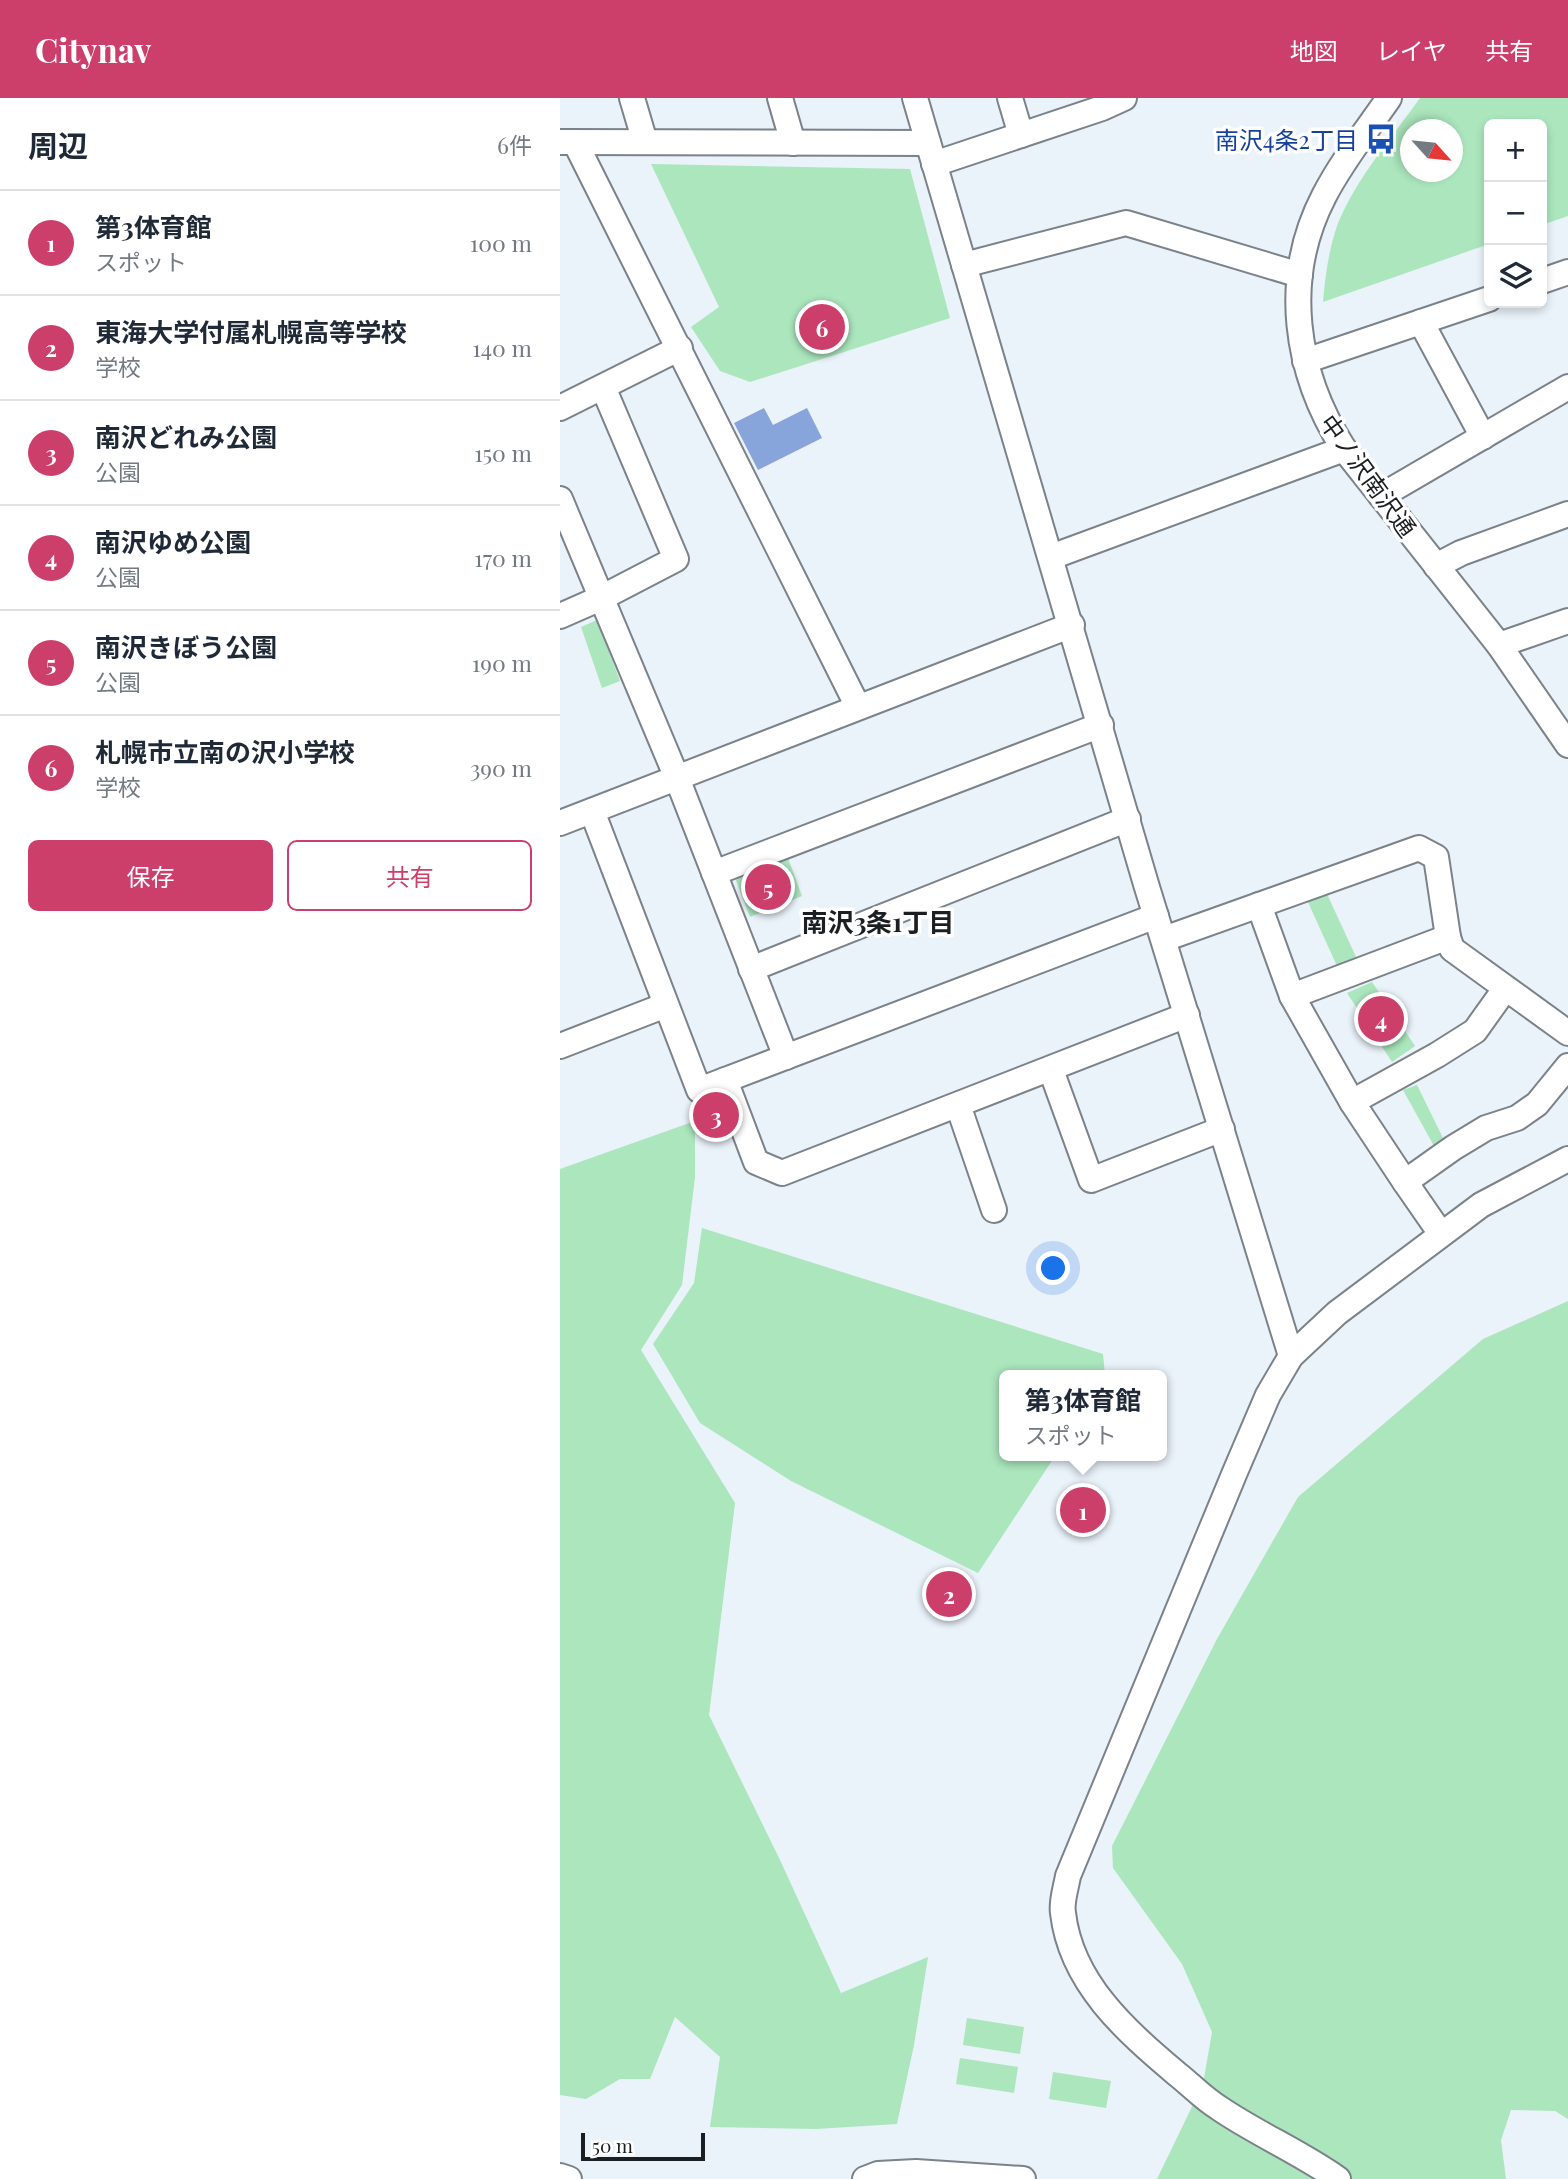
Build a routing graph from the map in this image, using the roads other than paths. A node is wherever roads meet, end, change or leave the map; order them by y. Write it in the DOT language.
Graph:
graph roads {
  1 [pos="632,98"];
  2 [pos="780,98"];
  3 [pos="915,98"];
  4 [pos="1010,98"];
  5 [pos="1389,98"];
  6 [pos="1108,101"];
  7 [pos="1021,135"];
  8 [pos="567,142"];
  9 [pos="645,142"];
  10 [pos="793,143"];
  11 [pos="931,153"];
  12 [pos="964,265"];
  13 [pos="1568,272"];
  14 [pos="1300,275"];
  15 [pos="1547,279"];
  16 [pos="1484,301"];
  17 [pos="1421,322"];
  18 [pos="680,348"];
  19 [pos="1304,361"];
  20 [pos="603,387"];
  21 [pos="1568,387"];
  22 [pos="560,408"];
  23 [pos="1483,437"];
  24 [pos="1344,449"];
  25 [pos="1381,496"];
  26 [pos="562,509"];
  27 [pos="1568,514"];
  28 [pos="1051,557"];
  29 [pos="1436,566"];
  30 [pos="601,598"];
  31 [pos="560,616"];
  32 [pos="1568,621"];
  33 [pos="1072,625"];
  34 [pos="1499,645"];
  35 [pos="859,706"];
  36 [pos="1101,725"];
  37 [pos="1568,745"];
  38 [pos="677,778"];
  39 [pos="592,811"];
  40 [pos="1128,819"];
  41 [pos="560,823"];
  42 [pos="714,873"];
  43 [pos="1259,905"];
  44 [pos="1160,927"];
  45 [pos="1448,937"];
  46 [pos="751,969"];
  47 [pos="1505,989"];
  48 [pos="1292,996"];
  49 [pos="666,1005"];
  50 [pos="1187,1015"];
  51 [pos="1568,1033"];
  52 [pos="560,1046"];
  53 [pos="786,1057"];
  54 [pos="1568,1066"];
  55 [pos="1051,1070"];
  56 [pos="725,1080"];
  57 [pos="1352,1102"];
  58 [pos="958,1105"];
  59 [pos="1222,1129"];
  60 [pos="1568,1159"];
  61 [pos="1405,1182"];
  62 [pos="994,1210"];
  63 [pos="1441,1234"];
  64 [pos="1291,1356"];
  65 [pos="560,2176"];
  66 [pos="569,2179"];
  67 [pos="865,2179"];
  68 [pos="1023,2179"];
  69 [pos="1338,2179"];
  1 -- 9 [label="street"];
  2 -- 10 [label="street"];
  3 -- 11 [label="street"];
  4 -- 7 [label="street"];
  5 -- 14 [label="street, 中ノ沢南沢通"];
  6 -- 7 [label="street"];
  7 -- 11 [label="street"];
  8 -- 9 [label="street"];
  8 -- 18 [label="street"];
  9 -- 10 [label="street"];
  10 -- 11 [label="street"];
  11 -- 12 [label="street"];
  12 -- 14 [label="street"];
  12 -- 28 [label="street"];
  13 -- 15 [label="street"];
  14 -- 19 [label="street, 中ノ沢南沢通"];
  16 -- 17 [label="street"];
  17 -- 19 [label="street"];
  17 -- 23 [label="street"];
  18 -- 20 [label="street"];
  18 -- 35 [label="street"];
  19 -- 24 [label="street, 中ノ沢南沢通"];
  20 -- 22 [label="street"];
  20 -- 30 [label="street"];
  21 -- 23 [label="street"];
  23 -- 25 [label="street"];
  24 -- 25 [label="street, 中ノ沢南沢通"];
  24 -- 28 [label="street"];
  25 -- 29 [label="street, 中ノ沢南沢通"];
  26 -- 30 [label="street"];
  27 -- 29 [label="street"];
  28 -- 33 [label="street"];
  29 -- 34 [label="street, 中ノ沢南沢通"];
  30 -- 31 [label="street"];
  30 -- 38 [label="street"];
  32 -- 34 [label="street"];
  33 -- 35 [label="street"];
  33 -- 36 [label="street"];
  34 -- 37 [label="street, 中ノ沢南沢通"];
  35 -- 38 [label="street"];
  36 -- 40 [label="street"];
  36 -- 42 [label="street"];
  38 -- 39 [label="street"];
  38 -- 42 [label="street"];
  39 -- 41 [label="street"];
  39 -- 49 [label="street"];
  40 -- 44 [label="street"];
  40 -- 46 [label="street"];
  42 -- 46 [label="street"];
  43 -- 44 [label="street"];
  43 -- 45 [label="street"];
  43 -- 48 [label="street"];
  44 -- 50 [label="street"];
  44 -- 53 [label="street"];
  45 -- 47 [label="street"];
  45 -- 48 [label="street"];
  46 -- 53 [label="street"];
  47 -- 51 [label="street"];
  47 -- 57 [label="street"];
  48 -- 57 [label="street"];
  49 -- 52 [label="street"];
  49 -- 56 [label="street"];
  50 -- 55 [label="street"];
  50 -- 59 [label="street"];
  53 -- 56 [label="street"];
  54 -- 61 [label="street"];
  55 -- 58 [label="street"];
  55 -- 59 [label="street"];
  56 -- 58 [label="street"];
  57 -- 61 [label="street"];
  58 -- 62 [label="street"];
  59 -- 64 [label="street"];
  60 -- 63 [label="street"];
  61 -- 63 [label="street"];
  63 -- 64 [label="street"];
  64 -- 69 [label="street"];
  65 -- 66 [label="street"];
  67 -- 68 [label="street"];
}
